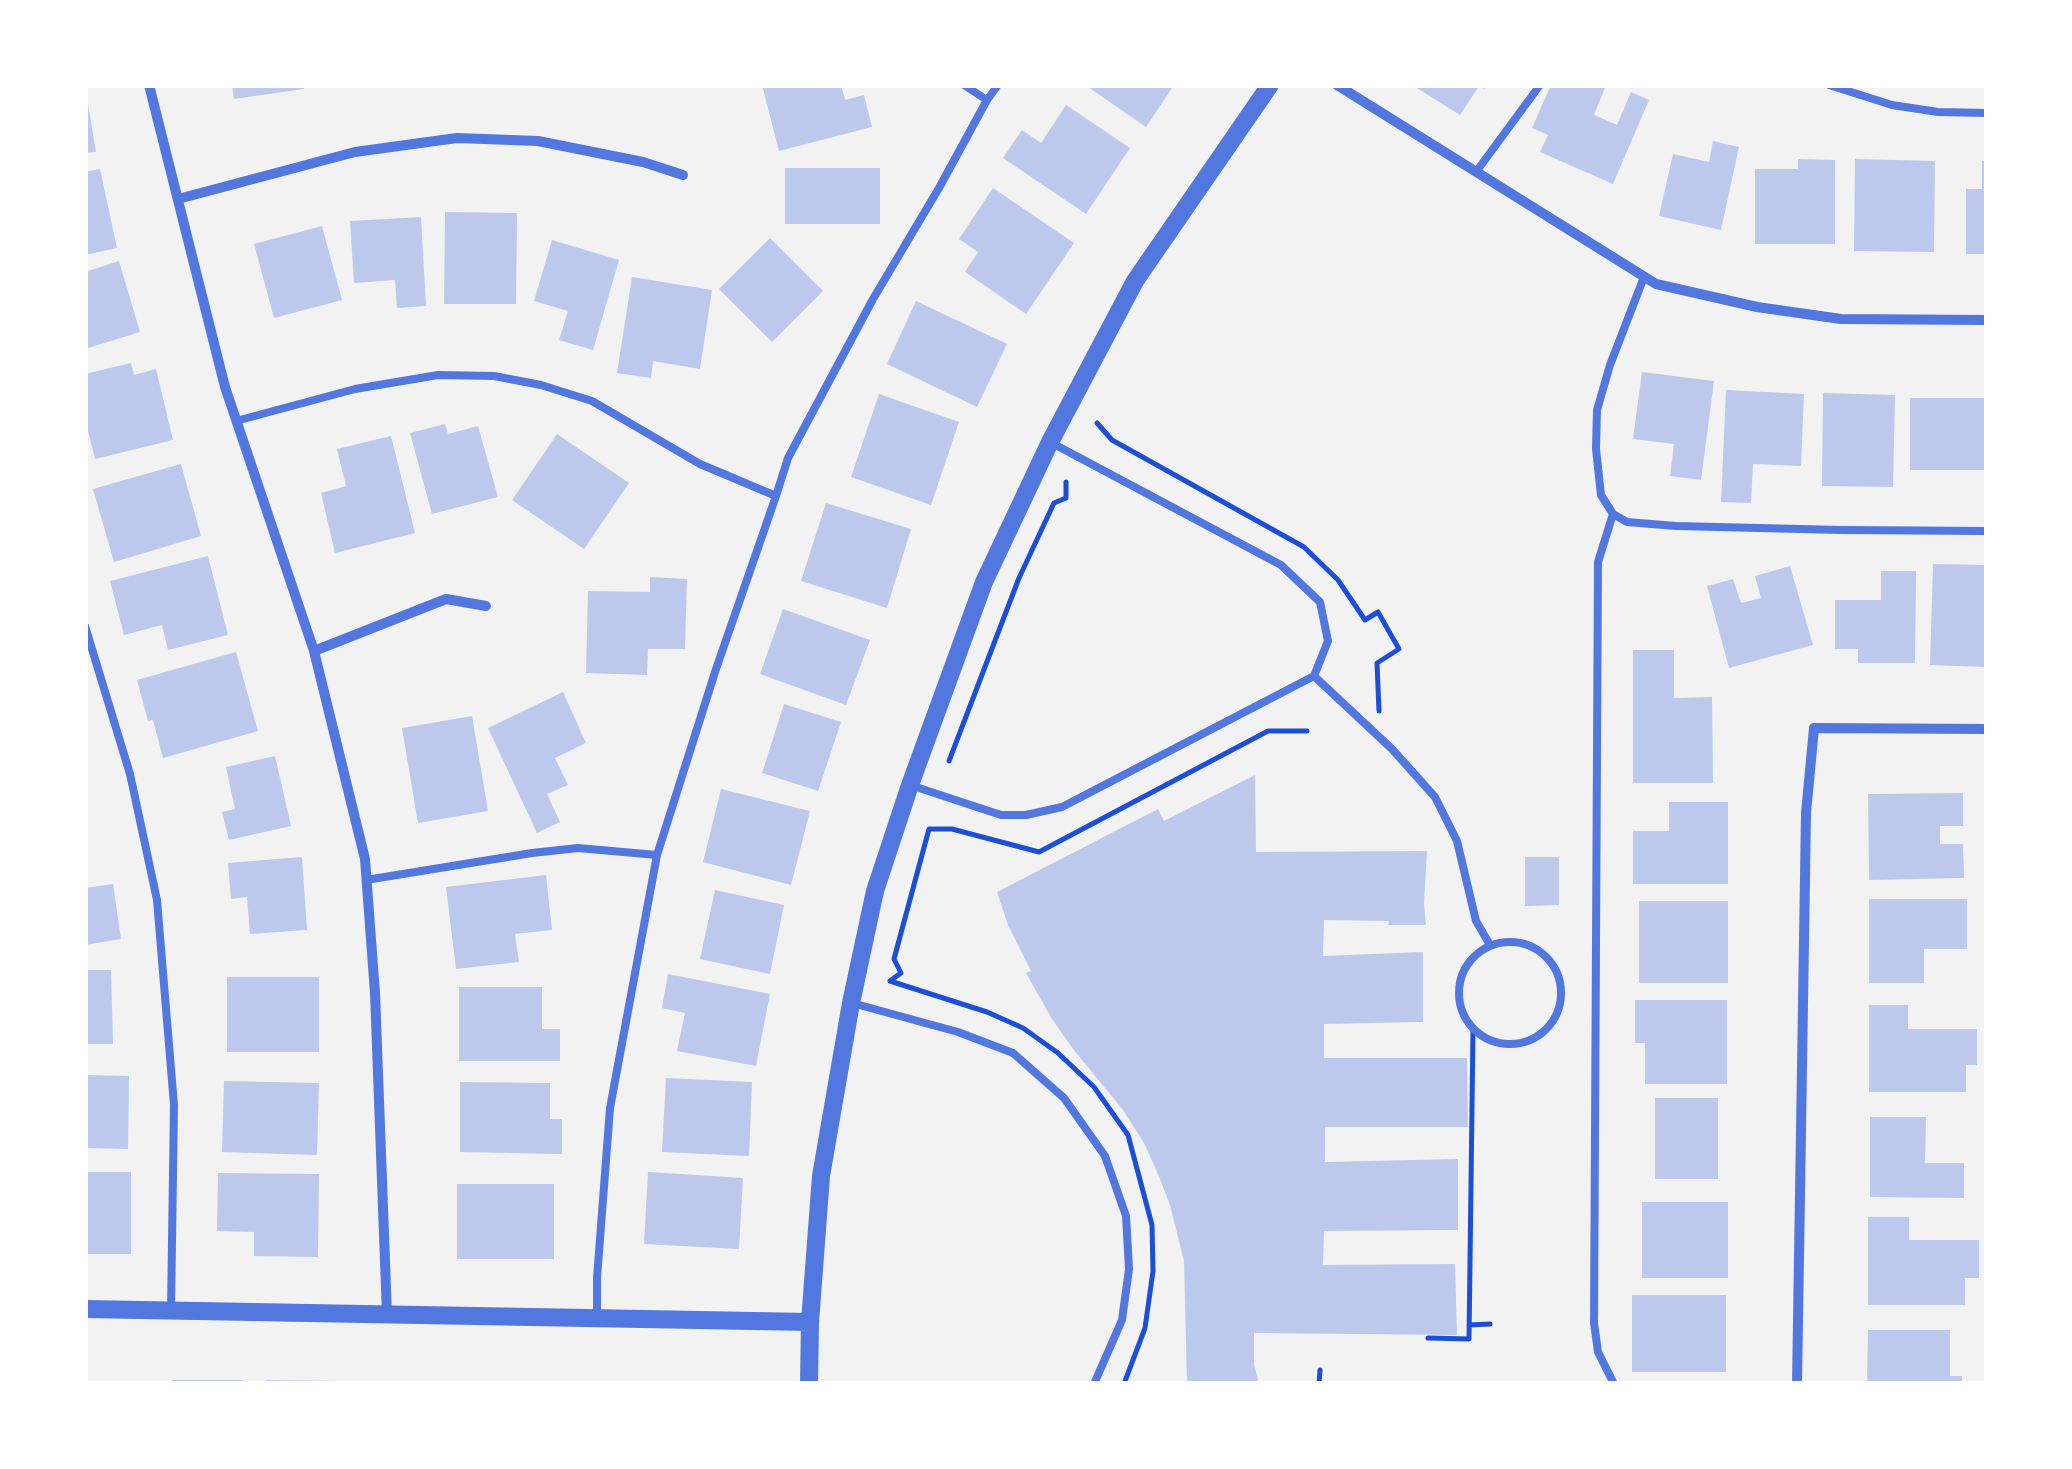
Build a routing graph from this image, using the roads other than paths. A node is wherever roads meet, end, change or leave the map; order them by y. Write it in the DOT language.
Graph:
graph roads {
  1 [pos="149,85"];
  2 [pos="964,85"];
  3 [pos="998,85"];
  4 [pos="1270,85"];
  5 [pos="1337,85"];
  6 [pos="1540,85"];
  7 [pos="1828,85"];
  8 [pos="987,100"];
  9 [pos="1987,114"];
  10 [pos="1476,172"];
  11 [pos="683,174"];
  12 [pos="178,199"];
  13 [pos="1644,276"];
  14 [pos="1987,320"];
  15 [pos="236,421"];
  16 [pos="1050,442"];
  17 [pos="776,496"];
  18 [pos="1613,514"];
  19 [pos="1987,531"];
  20 [pos="486,606"];
  21 [pos="85,626"];
  22 [pos="314,651"];
  23 [pos="1314,676"];
  24 [pos="1987,729"];
  25 [pos="910,785"];
  26 [pos="657,855"];
  27 [pos="366,880"];
  28 [pos="1490,945"];
  29 [pos="851,1003"];
  30 [pos="85,1310"];
  31 [pos="171,1311"];
  32 [pos="387,1315"];
  33 [pos="597,1318"];
  34 [pos="810,1322"];
  35 [pos="808,1384"];
  36 [pos="1094,1384"];
  37 [pos="1614,1384"];
  38 [pos="1798,1384"];
  1 -- 12 [label="street"];
  2 -- 8 [label="lane"];
  3 -- 8 [label="lane"];
  4 -- 16 [label="street"];
  5 -- 10 [label="street"];
  6 -- 10 [label="lane"];
  7 -- 9 [label="lane"];
  8 -- 17 [label="lane"];
  10 -- 13 [label="street"];
  11 -- 12 [label="street"];
  12 -- 15 [label="street"];
  13 -- 14 [label="street"];
  13 -- 18 [label="lane"];
  15 -- 17 [label="lane"];
  15 -- 22 [label="street"];
  16 -- 23 [label="lane"];
  16 -- 25 [label="street"];
  17 -- 26 [label="lane"];
  18 -- 19 [label="lane"];
  18 -- 37 [label="lane"];
  20 -- 22 [label="street"];
  21 -- 31 [label="lane"];
  22 -- 27 [label="street"];
  23 -- 25 [label="lane"];
  23 -- 28 [label="lane"];
  24 -- 38 [label="street"];
  25 -- 29 [label="street"];
  26 -- 27 [label="lane"];
  26 -- 33 [label="lane"];
  27 -- 32 [label="street"];
  28 -- 28 [label="lane"];
  29 -- 34 [label="street"];
  29 -- 36 [label="lane"];
  30 -- 31 [label="street"];
  31 -- 32 [label="street"];
  32 -- 33 [label="street"];
  33 -- 34 [label="street"];
  34 -- 35 [label="street"];
}
